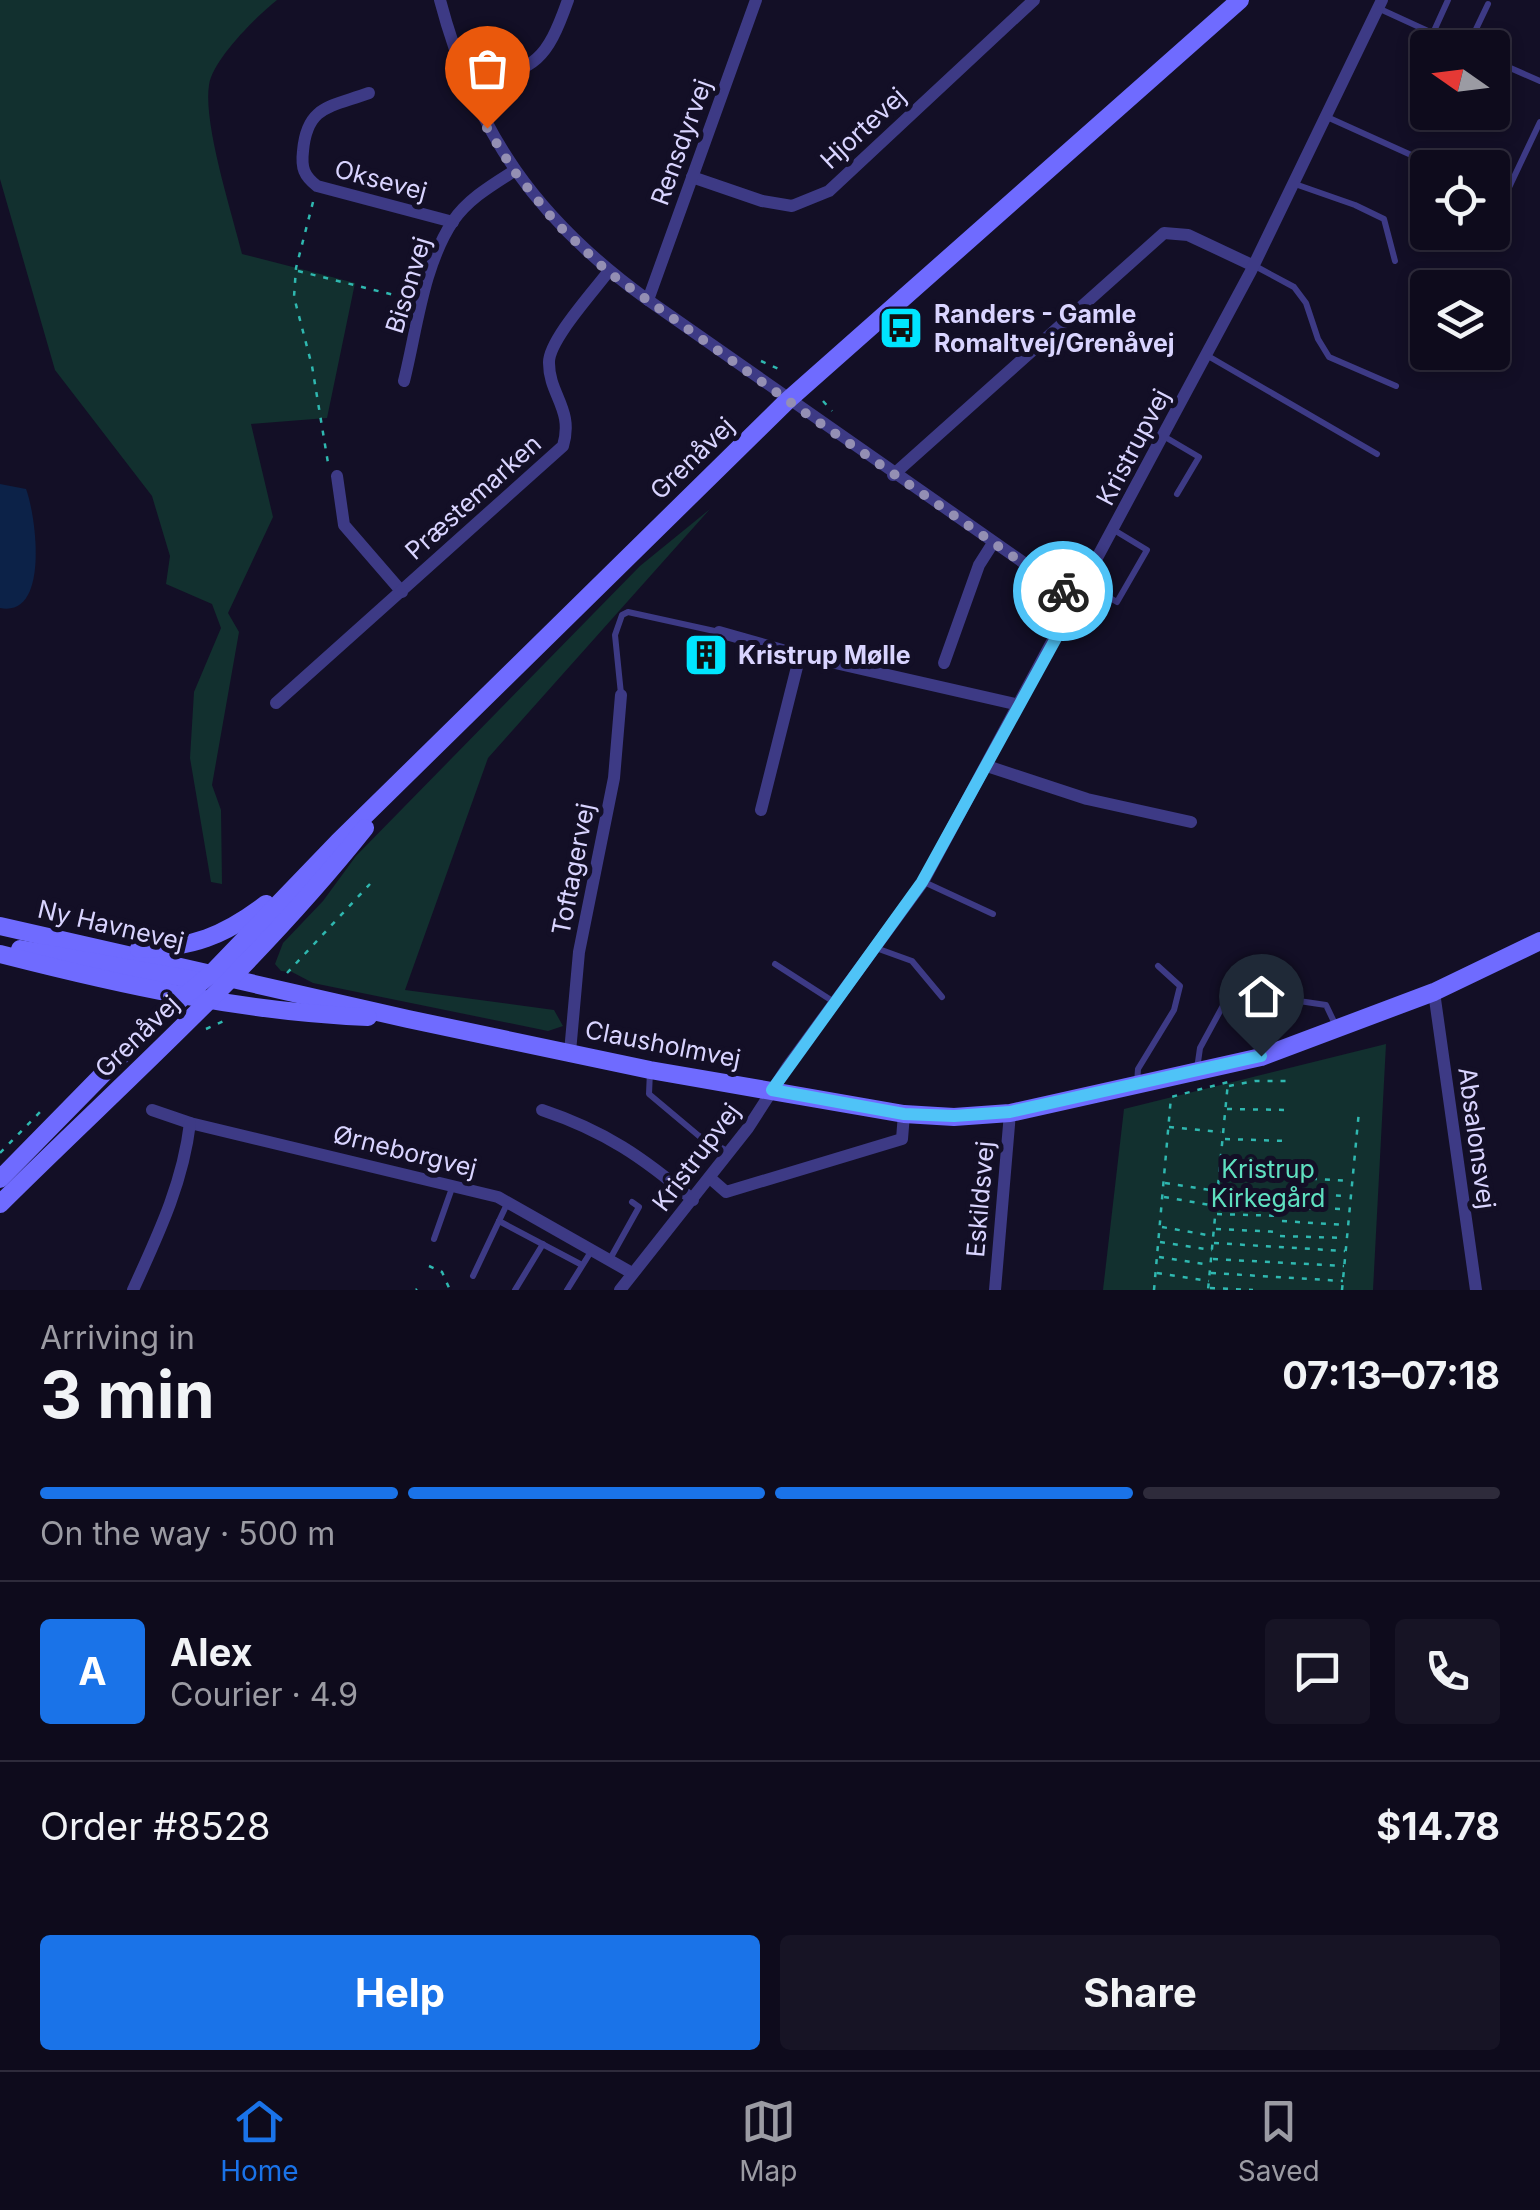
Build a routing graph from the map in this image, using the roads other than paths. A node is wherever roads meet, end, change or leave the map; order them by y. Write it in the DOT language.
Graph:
graph roads {
  1 [pos="440,0"];
  2 [pos="568,0"];
  3 [pos="756,0"];
  4 [pos="1034,0"];
  5 [pos="1222,0"];
  6 [pos="1240,0"];
  7 [pos="1448,0"];
  8 [pos="1380,4"];
  9 [pos="1488,4"];
  10 [pos="1428,30"];
  11 [pos="1434,30"];
  12 [pos="1475,30"];
  13 [pos="1510,68"];
  14 [pos="1540,81"];
  15 [pos="468,86"];
  16 [pos="369,93"];
  17 [pos="1326,117"];
  18 [pos="1100,121"];
  19 [pos="1540,122"];
  20 [pos="1410,155"];
  21 [pos="514,171"];
  22 [pos="692,177"];
  23 [pos="1294,184"];
  24 [pos="1510,185"];
  25 [pos="452,222"];
  26 [pos="1395,262"];
  27 [pos="1254,266"];
  28 [pos="608,272"];
  29 [pos="648,300"];
  30 [pos="1206,356"];
  31 [pos="404,381"];
  32 [pos="1396,386"];
  33 [pos="787,400"];
  34 [pos="1164,436"];
  35 [pos="1377,454"];
  36 [pos="894,474"];
  37 [pos="337,476"];
  38 [pos="1177,494"];
  39 [pos="1114,530"];
  40 [pos="993,543"];
  41 [pos="1086,584"];
  42 [pos="402,592"];
  43 [pos="1077,600"];
  44 [pos="718,632"];
  45 [pos="800,655"];
  46 [pos="944,663"];
  47 [pos="621,695"];
  48 [pos="276,703"];
  49 [pos="1019,705"];
  50 [pos="418,762"];
  51 [pos="986,766"];
  52 [pos="761,810"];
  53 [pos="1191,822"];
  54 [pos="338,842"];
  55 [pos="922,882"];
  56 [pos="993,914"];
  57 [pos="0,926"];
  58 [pos="1540,941"];
  59 [pos="109,948"];
  60 [pos="875,948"];
  61 [pos="0,951"];
  62 [pos="775,964"];
  63 [pos="1158,966"];
  64 [pos="205,978"];
  65 [pos="233,978"];
  66 [pos="1434,992"];
  67 [pos="180,997"];
  68 [pos="942,997"];
  69 [pos="212,1000"];
  70 [pos="835,1002"];
  71 [pos="408,1019"];
  72 [pos="1338,1030"];
  73 [pos="570,1052"];
  74 [pos="650,1070"];
  75 [pos="1197,1070"];
  76 [pos="1137,1084"];
  77 [pos="772,1090"];
  78 [pos="152,1110"];
  79 [pos="542,1110"];
  80 [pos="1010,1112"];
  81 [pos="904,1114"];
  82 [pos="190,1123"];
  83 [pos="730,1152"];
  84 [pos="710,1178"];
  85 [pos="0,1180"];
  86 [pos="453,1184"];
  87 [pos="693,1200"];
  88 [pos="632,1202"];
  89 [pos="508,1203"];
  90 [pos="0,1204"];
  91 [pos="500,1220"];
  92 [pos="434,1238"];
  93 [pos="543,1244"];
  94 [pos="592,1250"];
  95 [pos="609,1260"];
  96 [pos="582,1265"];
  97 [pos="632,1273"];
  98 [pos="473,1276"];
  99 [pos="133,1290"];
  100 [pos="515,1290"];
  101 [pos="566,1290"];
  102 [pos="620,1290"];
  103 [pos="995,1290"];
  104 [pos="1476,1290"];
  1 -- 15 [label="street"];
  2 -- 15 [label="street"];
  3 -- 22 [label="street, Rensdyrvej"];
  4 -- 22 [label="street, Hjortevej"];
  5 -- 18 [label="street, Grenåvej"];
  6 -- 18 [label="street, Grenåvej"];
  7 -- 11 [label="lane"];
  8 -- 10 [label="lane"];
  8 -- 17 [label="street, Kristrupvej"];
  9 -- 12 [label="lane"];
  13 -- 14 [label="lane"];
  15 -- 21 [label="street"];
  16 -- 25 [label="street, Oksevej"];
  17 -- 20 [label="lane"];
  17 -- 23 [label="street, Kristrupvej"];
  18 -- 33 [label="street, Grenåvej"];
  19 -- 24 [label="lane"];
  21 -- 25 [label="street, Bisonvej"];
  21 -- 28 [label="street"];
  22 -- 29 [label="street, Rensdyrvej"];
  23 -- 26 [label="lane"];
  23 -- 27 [label="street, Kristrupvej"];
  25 -- 31 [label="street, Bisonvej"];
  27 -- 30 [label="street, Kristrupvej"];
  27 -- 32 [label="lane"];
  27 -- 36 [label="street"];
  28 -- 29 [label="street"];
  28 -- 42 [label="street, Præstemarken"];
  29 -- 33 [label="street"];
  30 -- 34 [label="street, Kristrupvej"];
  30 -- 35 [label="lane"];
  33 -- 36 [label="street"];
  33 -- 50 [label="street, Grenåvej"];
  34 -- 38 [label="lane"];
  34 -- 39 [label="street, Kristrupvej"];
  36 -- 40 [label="street"];
  37 -- 42 [label="street, Præstemarken"];
  39 -- 41 [label="street, Kristrupvej"];
  39 -- 41 [label="lane"];
  40 -- 43 [label="street"];
  40 -- 46 [label="street"];
  41 -- 43 [label="street, Kristrupvej"];
  42 -- 48 [label="street, Præstemarken"];
  43 -- 49 [label="street, Kristrupvej"];
  44 -- 45 [label="street"];
  44 -- 47 [label="lane"];
  45 -- 49 [label="street"];
  45 -- 52 [label="street"];
  47 -- 73 [label="street, Toftagervej"];
  49 -- 51 [label="street, Kristrupvej"];
  50 -- 54 [label="street, Grenåvej"];
  50 -- 65 [label="street, Grenåvej"];
  51 -- 53 [label="street"];
  51 -- 55 [label="street, Kristrupvej"];
  54 -- 59 [label="street"];
  54 -- 64 [label="street, Grenåvej"];
  55 -- 56 [label="lane"];
  55 -- 60 [label="street, Kristrupvej"];
  57 -- 59 [label="street, Ny Havnevej"];
  58 -- 66 [label="street, Clausholmvej"];
  59 -- 64 [label="street, Ny Havnevej"];
  60 -- 68 [label="lane"];
  60 -- 70 [label="street, Kristrupvej"];
  61 -- 64 [label="street"];
  61 -- 67 [label="street"];
  62 -- 70 [label="lane"];
  63 -- 76 [label="lane"];
  64 -- 65 [label="street, Clausholmvej"];
  64 -- 67 [label="street, Grenåvej"];
  65 -- 69 [label="street, Grenåvej"];
  65 -- 71 [label="street, Clausholmvej"];
  66 -- 72 [label="street, Clausholmvej"];
  66 -- 104 [label="street, Absalonsvej"];
  67 -- 69 [label="street, Clausholmvej"];
  67 -- 85 [label="street, Grenåvej"];
  69 -- 71 [label="street, Clausholmvej"];
  69 -- 90 [label="street, Grenåvej"];
  70 -- 77 [label="street, Kristrupvej"];
  71 -- 73 [label="street, Clausholmvej"];
  72 -- 75 [label="street, Clausholmvej"];
  72 -- 75 [label="lane"];
  73 -- 74 [label="street, Clausholmvej"];
  74 -- 77 [label="street, Clausholmvej"];
  74 -- 83 [label="lane"];
  75 -- 76 [label="street, Clausholmvej"];
  76 -- 80 [label="street, Clausholmvej"];
  77 -- 81 [label="street, Clausholmvej"];
  77 -- 83 [label="street, Kristrupvej"];
  78 -- 82 [label="street, Ørneborgvej"];
  79 -- 87 [label="street"];
  80 -- 81 [label="street, Clausholmvej"];
  80 -- 103 [label="street, Eskildsvej"];
  81 -- 84 [label="street"];
  82 -- 86 [label="street, Ørneborgvej"];
  82 -- 99 [label="street"];
  83 -- 84 [label="street, Kristrupvej"];
  84 -- 87 [label="street, Kristrupvej"];
  86 -- 89 [label="street, Ørneborgvej"];
  86 -- 92 [label="lane"];
  87 -- 97 [label="street, Kristrupvej"];
  88 -- 95 [label="lane"];
  89 -- 91 [label="lane"];
  89 -- 94 [label="street, Ørneborgvej"];
  91 -- 93 [label="lane"];
  91 -- 98 [label="lane"];
  93 -- 96 [label="lane"];
  93 -- 100 [label="lane"];
  94 -- 95 [label="street, Ørneborgvej"];
  94 -- 96 [label="lane"];
  95 -- 97 [label="street, Ørneborgvej"];
  96 -- 101 [label="lane"];
  97 -- 102 [label="street, Kristrupvej"];
}
